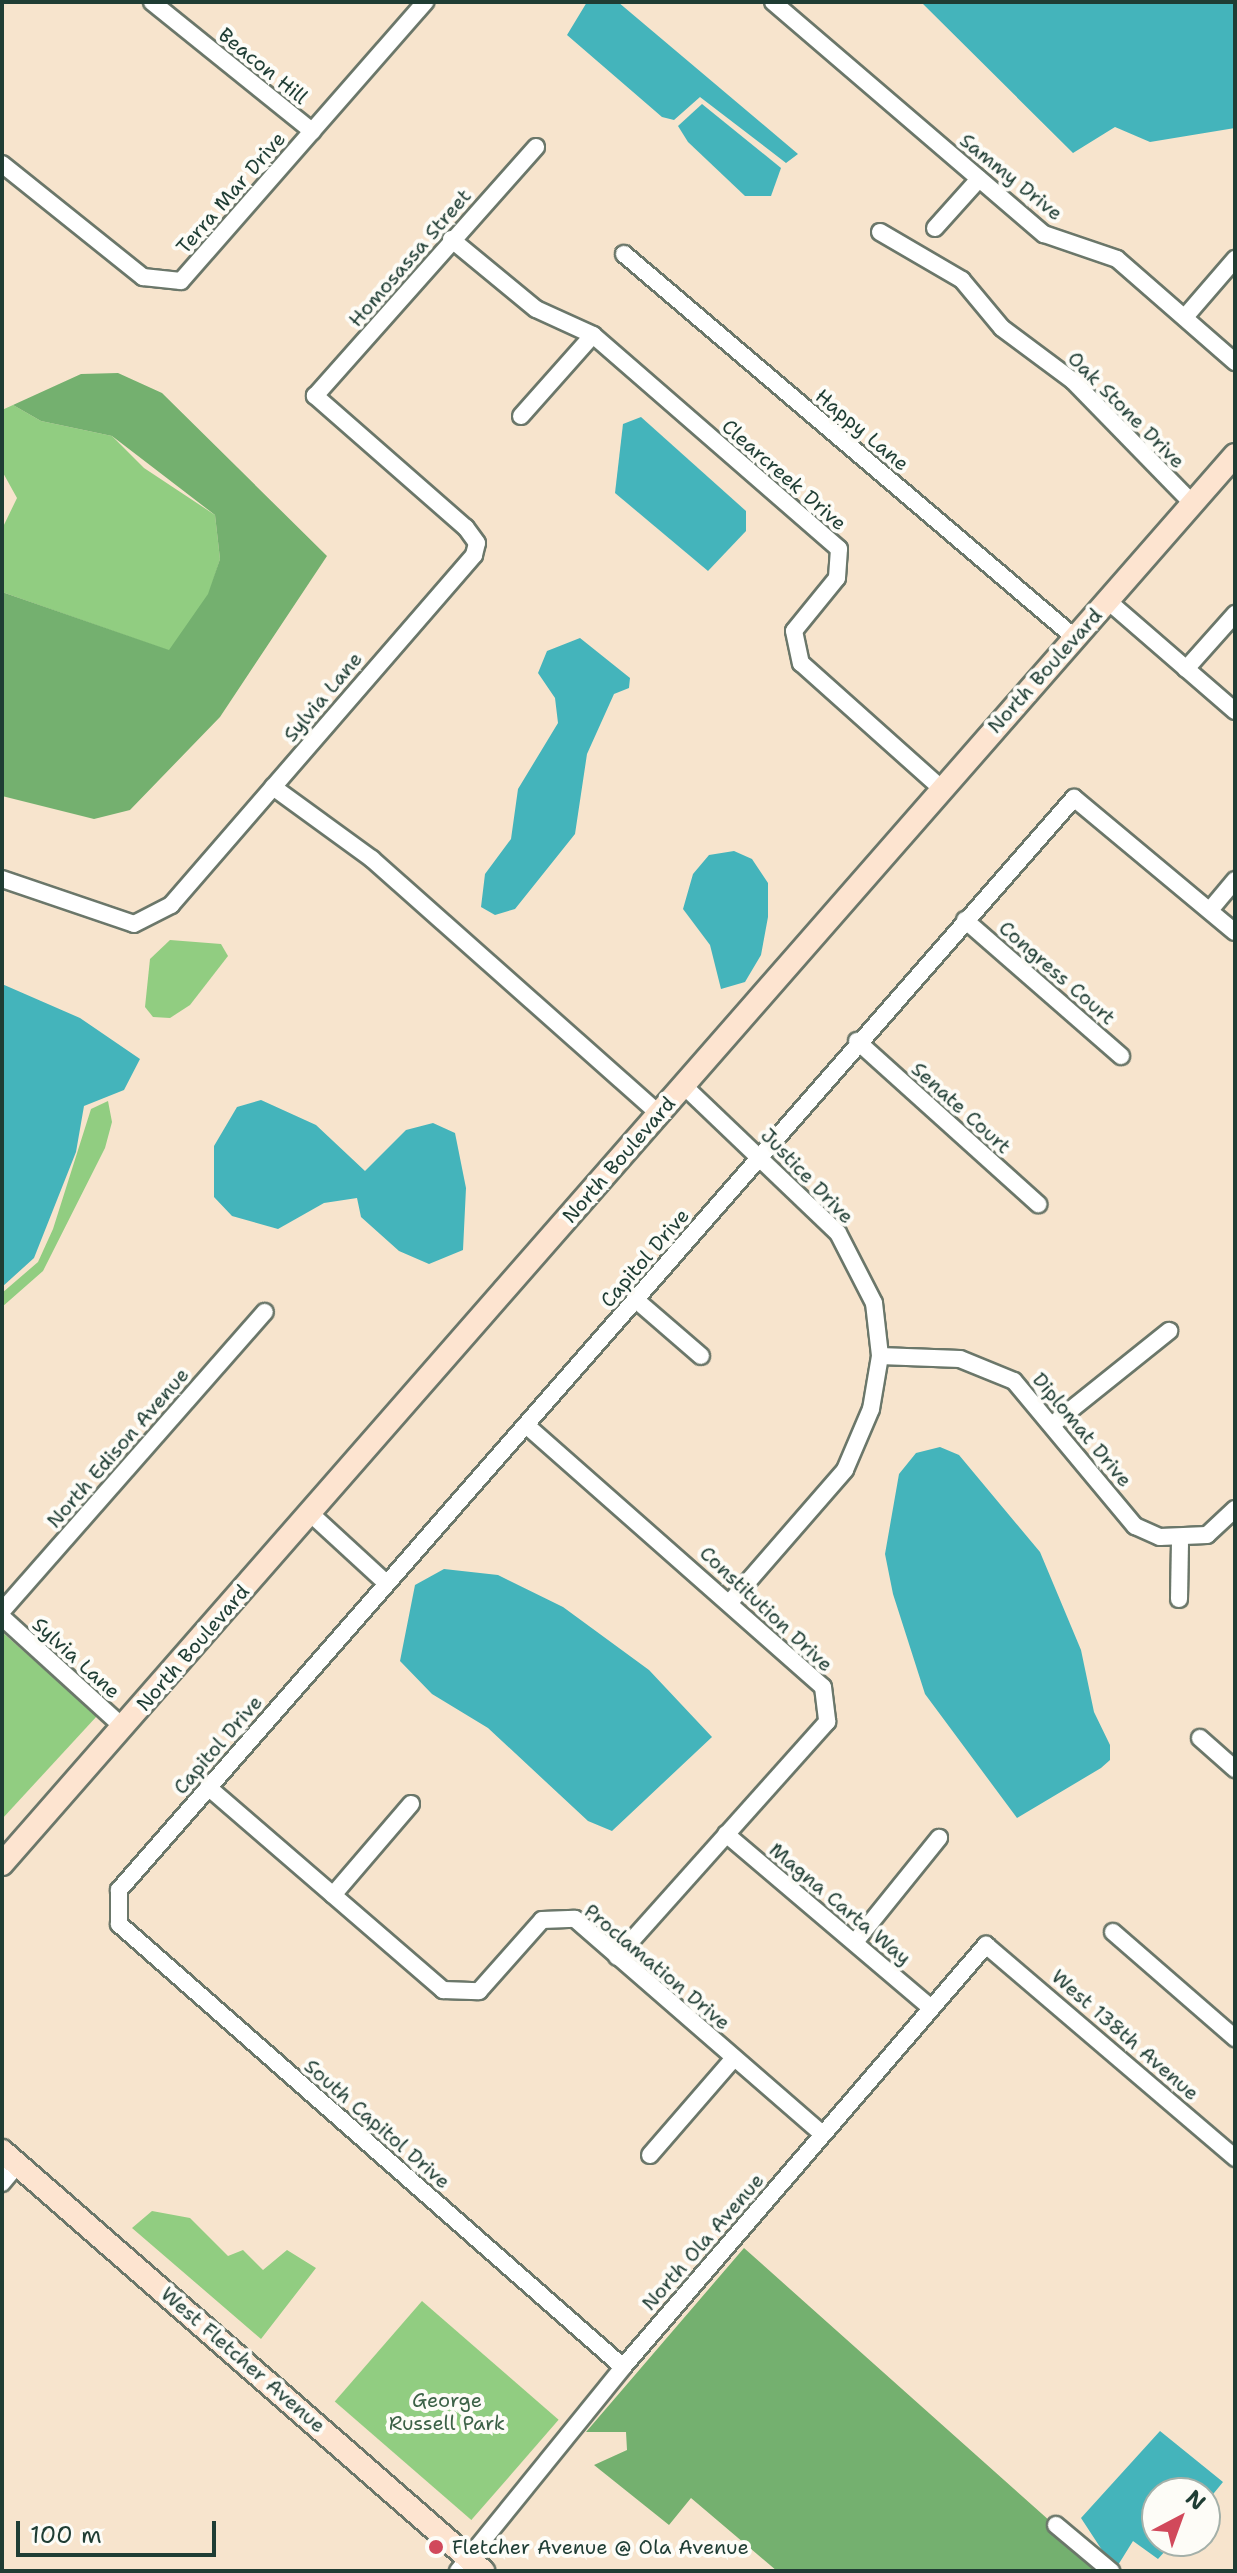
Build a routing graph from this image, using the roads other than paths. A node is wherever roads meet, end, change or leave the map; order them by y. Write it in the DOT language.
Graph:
graph roads {
  1 [pos="152,2"];
  2 [pos="425,2"];
  3 [pos="773,2"];
  4 [pos="312,131"];
  5 [pos="536,147"];
  6 [pos="2,164"];
  7 [pos="979,179"];
  8 [pos="935,228"];
  9 [pos="880,232"];
  10 [pos="451,239"];
  11 [pos="624,254"];
  12 [pos="1235,259"];
  13 [pos="1185,317"];
  14 [pos="593,335"];
  15 [pos="1235,362"];
  16 [pos="315,396"];
  17 [pos="521,416"];
  18 [pos="1235,455"];
  19 [pos="1192,503"];
  20 [pos="1108,601"];
  21 [pos="1235,614"];
  22 [pos="1074,637"];
  23 [pos="1186,669"];
  24 [pos="1235,711"];
  25 [pos="273,787"];
  26 [pos="941,788"];
  27 [pos="2,879"];
  28 [pos="1235,880"];
  29 [pos="1210,910"];
  30 [pos="965,920"];
  31 [pos="1235,932"];
  32 [pos="857,1041"];
  33 [pos="1121,1056"];
  34 [pos="683,1085"];
  35 [pos="659,1114"];
  36 [pos="761,1155"];
  37 [pos="1038,1204"];
  38 [pos="635,1299"];
  39 [pos="265,1312"];
  40 [pos="1169,1331"];
  41 [pos="701,1356"];
  42 [pos="880,1356"];
  43 [pos="1053,1424"];
  44 [pos="526,1425"];
  45 [pos="1235,1509"];
  46 [pos="310,1513"];
  47 [pos="1180,1540"];
  48 [pos="386,1583"];
  49 [pos="1179,1599"];
  50 [pos="731,1601"];
  51 [pos="2,1614"];
  52 [pos="124,1728"];
  53 [pos="1200,1738"];
  54 [pos="1235,1769"];
  55 [pos="208,1787"];
  56 [pos="411,1804"];
  57 [pos="726,1834"];
  58 [pos="939,1838"];
  59 [pos="2,1864"];
  60 [pos="333,1895"];
  61 [pos="114,1905"];
  62 [pos="1113,1932"];
  63 [pos="855,1942"];
  64 [pos="986,1945"];
  65 [pos="617,1957"];
  66 [pos="929,2006"];
  67 [pos="1235,2038"];
  68 [pos="734,2058"];
  69 [pos="822,2134"];
  70 [pos="650,2155"];
  71 [pos="10,2158"];
  72 [pos="1235,2158"];
  73 [pos="2,2183"];
  74 [pos="623,2367"];
  75 [pos="1056,2525"];
  76 [pos="470,2567"];
  77 [pos="1111,2571"];
  1 -- 4 [label="street, Beacon Hill"];
  2 -- 4 [label="street, Terra Mar Drive"];
  3 -- 7 [label="street, Sammy Drive"];
  4 -- 6 [label="street, Terra Mar Drive"];
  5 -- 10 [label="street, Homosassa Street"];
  7 -- 8 [label="street"];
  7 -- 13 [label="street, Sammy Drive"];
  9 -- 19 [label="street, Oak Stone Drive"];
  10 -- 14 [label="street, Clearcreek Drive"];
  10 -- 16 [label="street, Homosassa Street"];
  11 -- 22 [label="street, Happy Lane"];
  12 -- 13 [label="street"];
  13 -- 15 [label="street, Sammy Drive"];
  14 -- 17 [label="street"];
  14 -- 26 [label="street, Clearcreek Drive"];
  16 -- 25 [label="street, Sylvia Lane"];
  18 -- 19 [label="street, North Boulevard"];
  19 -- 20 [label="street, North Boulevard"];
  20 -- 22 [label="street, North Boulevard"];
  20 -- 23 [label="street"];
  21 -- 23 [label="street"];
  22 -- 26 [label="street, North Boulevard"];
  23 -- 24 [label="street"];
  25 -- 27 [label="street, Sylvia Lane"];
  25 -- 35 [label="street"];
  26 -- 34 [label="street, North Boulevard"];
  28 -- 29 [label="street"];
  29 -- 30 [label="street, Capitol Drive"];
  29 -- 31 [label="street, Capitol Drive"];
  30 -- 32 [label="street, Capitol Drive"];
  30 -- 33 [label="street, Congress Court"];
  32 -- 36 [label="street, Capitol Drive"];
  32 -- 37 [label="street, Senate Court"];
  34 -- 35 [label="street, North Boulevard"];
  34 -- 36 [label="street, Justice Drive"];
  35 -- 46 [label="street, North Boulevard"];
  36 -- 38 [label="street, Capitol Drive"];
  36 -- 42 [label="street, Justice Drive"];
  38 -- 41 [label="street"];
  38 -- 44 [label="street, Capitol Drive"];
  39 -- 51 [label="street, North Edison Avenue"];
  40 -- 43 [label="street"];
  42 -- 43 [label="street, Diplomat Drive"];
  42 -- 50 [label="street, Justice Drive"];
  43 -- 47 [label="street, Diplomat Drive"];
  44 -- 48 [label="street, Capitol Drive"];
  44 -- 50 [label="street, Constitution Drive"];
  45 -- 47 [label="street"];
  46 -- 48 [label="street"];
  46 -- 52 [label="street, North Boulevard"];
  47 -- 49 [label="street"];
  48 -- 55 [label="street, Capitol Drive"];
  50 -- 57 [label="street, Constitution Drive"];
  51 -- 52 [label="street, Sylvia Lane"];
  52 -- 59 [label="street, North Boulevard"];
  53 -- 54 [label="street"];
  55 -- 60 [label="street, Proclamation Drive"];
  55 -- 61 [label="street, Capitol Drive"];
  56 -- 60 [label="street"];
  57 -- 63 [label="street, Magna Carta Way"];
  57 -- 65 [label="street, Constitution Drive"];
  58 -- 63 [label="street"];
  60 -- 65 [label="street, Proclamation Drive"];
  61 -- 74 [label="street, South Capitol Drive"];
  62 -- 67 [label="street"];
  63 -- 66 [label="street, Magna Carta Way"];
  64 -- 66 [label="street, North Ola Avenue"];
  64 -- 72 [label="street, West 138th Avenue"];
  65 -- 68 [label="street, Proclamation Drive"];
  66 -- 69 [label="street, North Ola Avenue"];
  68 -- 69 [label="street, Proclamation Drive"];
  68 -- 70 [label="street"];
  69 -- 74 [label="street, North Ola Avenue"];
  71 -- 73 [label="street"];
  71 -- 76 [label="street, West Fletcher Avenue"];
  74 -- 76 [label="street, North Ola Avenue"];
  75 -- 77 [label="street"];
}
